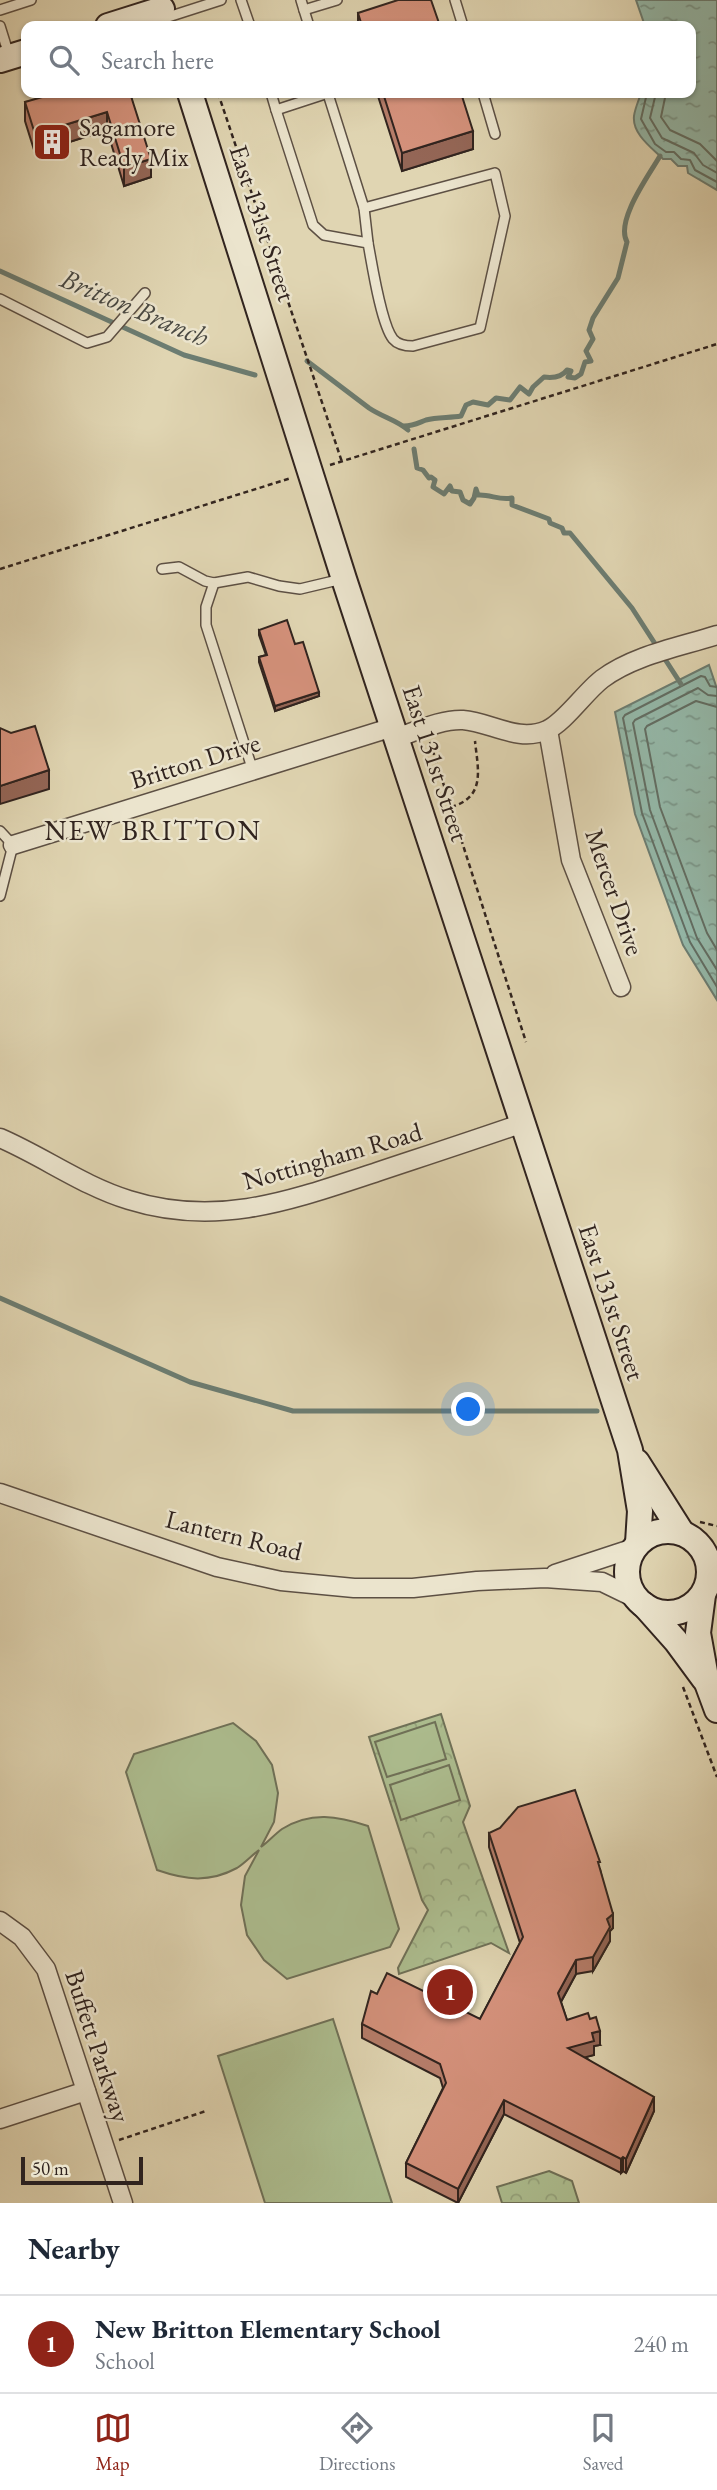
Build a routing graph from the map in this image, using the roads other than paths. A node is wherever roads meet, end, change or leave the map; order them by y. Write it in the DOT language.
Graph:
graph roads {
  1 [pos="32,0"];
  2 [pos="220,0"];
  3 [pos="241,0"];
  4 [pos="337,0"];
  5 [pos="455,0"];
  6 [pos="13,3"];
  7 [pos="303,5"];
  8 [pos="0,10"];
  9 [pos="162,11"];
  10 [pos="126,21"];
  11 [pos="248,21"];
  12 [pos="461,21"];
  13 [pos="0,26"];
  14 [pos="12,56"];
  15 [pos="192,98"];
  16 [pos="272,98"];
  17 [pos="313,98"];
  18 [pos="330,98"];
  19 [pos="484,98"];
  20 [pos="276,110"];
  21 [pos="495,134"];
  22 [pos="364,208"];
  23 [pos="368,243"];
  24 [pos="145,293"];
  25 [pos="0,299"];
  26 [pos="162,569"];
  27 [pos="344,579"];
  28 [pos="214,583"];
  29 [pos="717,635"];
  30 [pos="548,730"];
  31 [pos="394,732"];
  32 [pos="253,771"];
  33 [pos="0,831"];
  34 [pos="13,845"];
  35 [pos="0,895"];
  36 [pos="621,987"];
  37 [pos="523,1123"];
  38 [pos="0,1138"];
  39 [pos="630,1450"];
  40 [pos="0,1493"];
  41 [pos="698,1538"];
  42 [pos="636,1545"];
  43 [pos="545,1578"];
  44 [pos="709,1586"];
  45 [pos="640,1602"];
  46 [pos="707,1683"];
  47 [pos="717,1710"];
  48 [pos="0,1921"];
  49 [pos="86,2091"];
  50 [pos="0,2119"];
  51 [pos="122,2203"];
  1 -- 6 [label="lane"];
  2 -- 9 [label="lane"];
  3 -- 11 [label="lane"];
  4 -- 7 [label="lane"];
  5 -- 12 [label="lane"];
  6 -- 8 [label="lane"];
  9 -- 10 [label="street"];
  13 -- 14 [label="lane"];
  15 -- 27 [label="street, East 131st Street"];
  16 -- 20 [label="lane"];
  17 -- 20 [label="lane"];
  18 -- 22 [label="lane"];
  19 -- 21 [label="lane"];
  20 -- 23 [label="lane"];
  22 -- 23 [label="lane"];
  22 -- 23 [label="lane"];
  24 -- 25 [label="lane"];
  26 -- 28 [label="lane"];
  27 -- 28 [label="lane"];
  27 -- 31 [label="street, East 131st Street"];
  28 -- 32 [label="lane"];
  29 -- 30 [label="street"];
  30 -- 31 [label="street, Britton Drive"];
  30 -- 36 [label="street, Mercer Drive"];
  31 -- 32 [label="street, Britton Drive"];
  31 -- 37 [label="street, East 131st Street"];
  32 -- 34 [label="street, Britton Drive"];
  33 -- 34 [label="lane"];
  34 -- 35 [label="lane"];
  37 -- 38 [label="street, Nottingham Road"];
  37 -- 39 [label="street, East 131st Street"];
  39 -- 41 [label="street, East 131st Street"];
  39 -- 42 [label="street, East 131st Street"];
  40 -- 43 [label="street, Lantern Road"];
  41 -- 42 [label="street"];
  41 -- 44 [label="street"];
  42 -- 43 [label="street, Lantern Road"];
  42 -- 45 [label="street"];
  43 -- 45 [label="street, Lantern Road"];
  44 -- 45 [label="street"];
  44 -- 46 [label="street"];
  45 -- 46 [label="street"];
  46 -- 47 [label="street"];
  48 -- 49 [label="street, Buffett Parkway"];
  49 -- 50 [label="street"];
  49 -- 51 [label="street, Buffett Parkway"];
}
